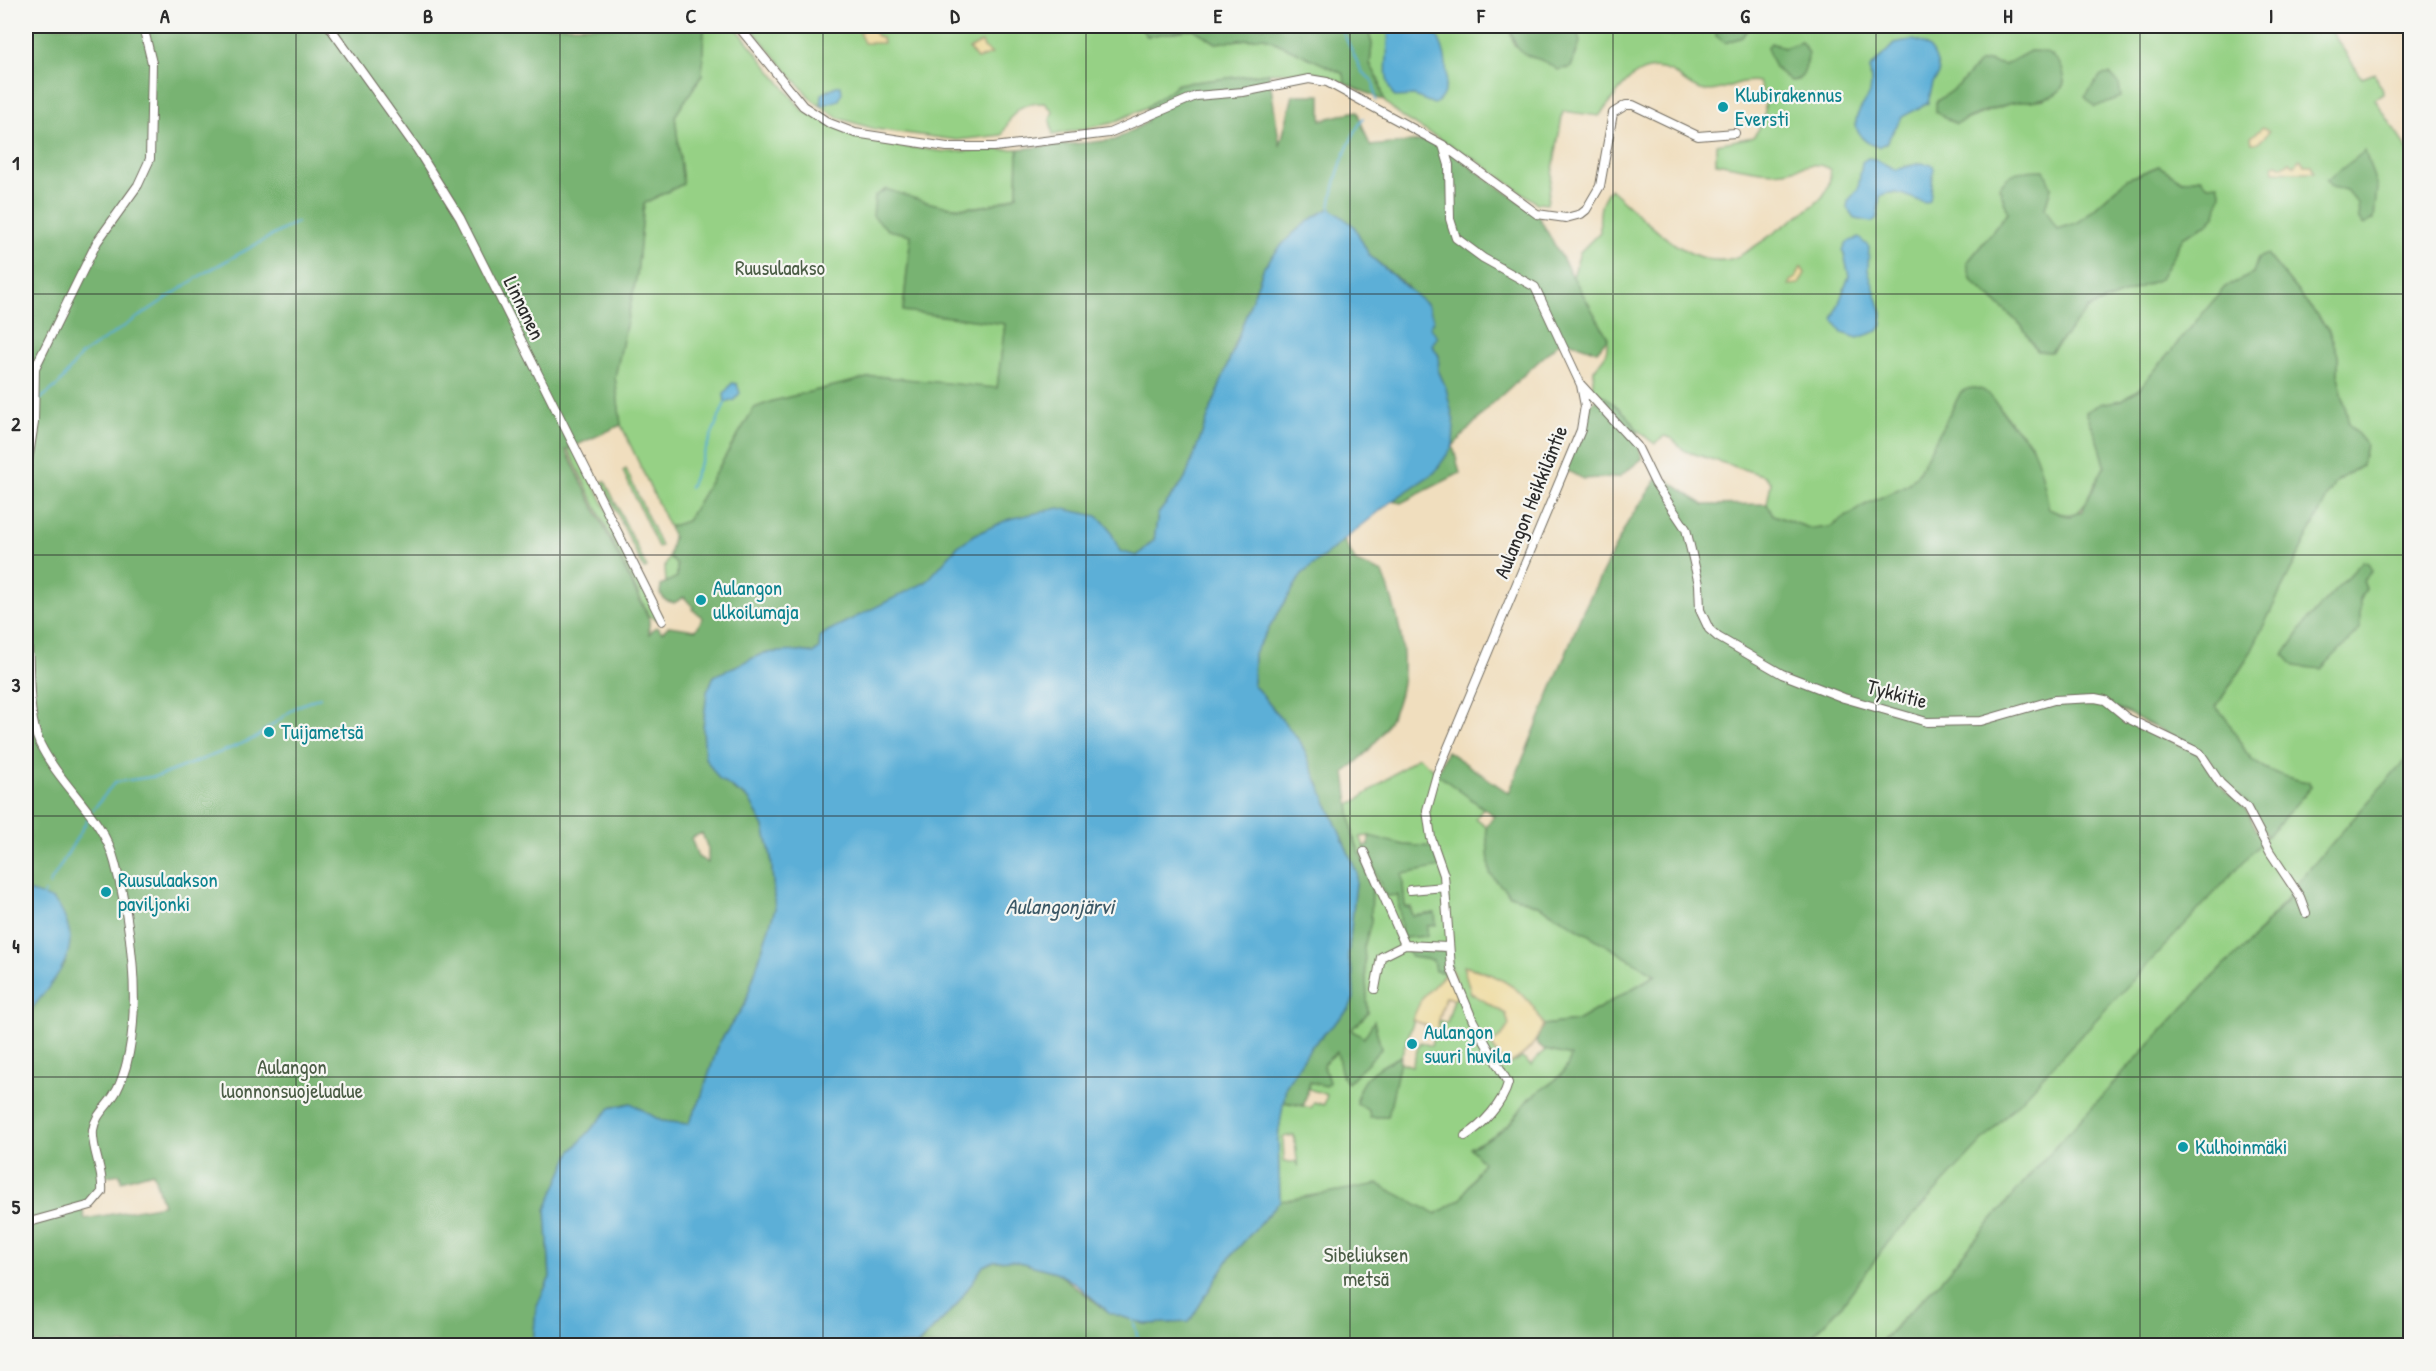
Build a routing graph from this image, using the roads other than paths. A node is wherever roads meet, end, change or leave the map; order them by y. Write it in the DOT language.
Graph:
graph roads {
  1 [pos="143,26"];
  2 [pos="329,26"];
  3 [pos="738,26"];
  4 [pos="1735,133"];
  5 [pos="1443,145"];
  6 [pos="1581,385"];
  7 [pos="26,474"];
  8 [pos="662,621"];
  9 [pos="26,627"];
  10 [pos="1364,852"];
  11 [pos="1445,888"];
  12 [pos="1410,890"];
  13 [pos="2306,913"];
  14 [pos="1405,945"];
  15 [pos="1448,947"];
  16 [pos="1375,989"];
  17 [pos="1465,1136"];
  18 [pos="26,1223"];
  1 -- 7 [label="street"];
  2 -- 8 [label="street, Linnanen"];
  3 -- 5 [label="street"];
  4 -- 5 [label="street"];
  5 -- 6 [label="street, Aulangon Heikkiläntie"];
  6 -- 11 [label="street, Aulangon Heikkiläntie"];
  6 -- 13 [label="street, Tykkitie"];
  9 -- 18 [label="street"];
  10 -- 14 [label="street"];
  11 -- 12 [label="street"];
  11 -- 15 [label="street, Aulangon Heikkiläntie"];
  14 -- 15 [label="street"];
  14 -- 16 [label="street"];
  15 -- 17 [label="street, Aulangon Heikkiläntie"];
}
